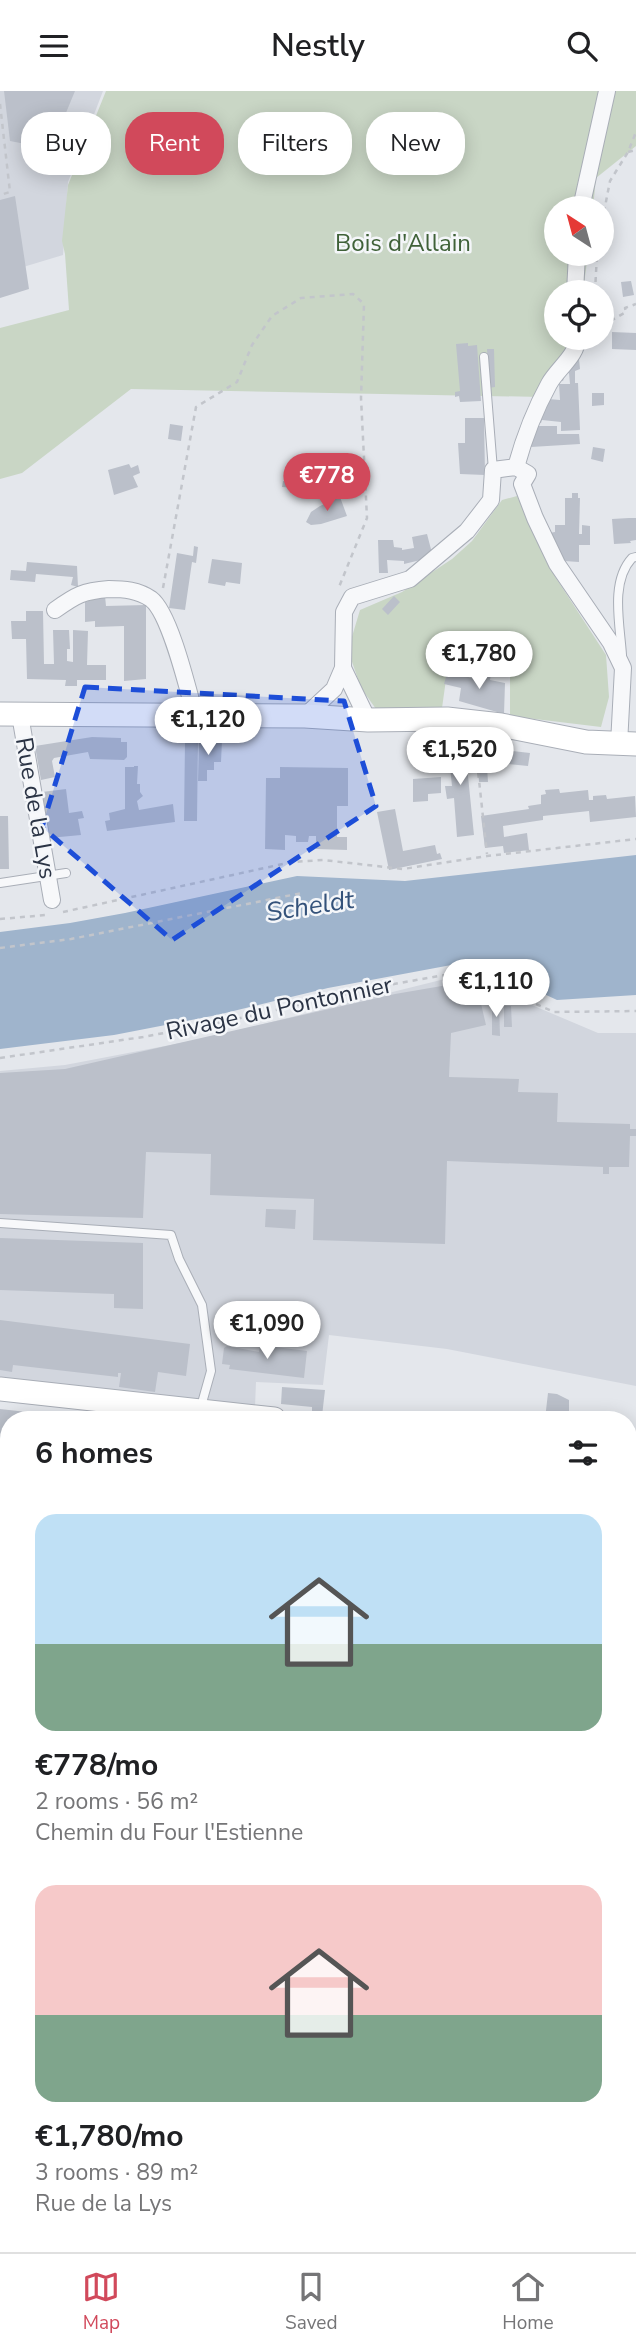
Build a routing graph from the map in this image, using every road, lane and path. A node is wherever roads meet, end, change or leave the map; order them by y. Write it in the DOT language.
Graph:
graph roads {
  1 [pos="607,91"];
  2 [pos="0,104"];
  3 [pos="636,132"];
  4 [pos="636,150"];
  5 [pos="628,152"];
  6 [pos="0,195"];
  7 [pos="584,196"];
  8 [pos="607,196"];
  9 [pos="636,304"];
  10 [pos="614,319"];
  11 [pos="575,350"];
  12 [pos="484,357"];
  13 [pos="516,467"];
  14 [pos="493,470"];
  15 [pos="636,557"];
  16 [pos="160,609"];
  17 [pos="55,610"];
  18 [pos="344,612"];
  19 [pos="343,668"];
  20 [pos="623,668"];
  21 [pos="10,715"];
  22 [pos="195,715"];
  23 [pos="305,716"];
  24 [pos="368,720"];
  25 [pos="473,722"];
  26 [pos="628,744"];
  27 [pos="636,839"];
  28 [pos="487,856"];
  29 [pos="66,873"];
  30 [pos="49,876"];
  31 [pos="0,883"];
  32 [pos="302,893"];
  33 [pos="52,900"];
  34 [pos="0,919"];
  35 [pos="0,948"];
  36 [pos="636,1011"];
  37 [pos="0,1058"];
  38 [pos="0,1223"];
  39 [pos="0,1389"];
  40 [pos="179,1411"];
  41 [pos="211,1411"];
  1 -- 7 [label="street"];
  2 -- 6 [label="path"];
  3 -- 5 [label="path"];
  4 -- 5 [label="path"];
  5 -- 8 [label="path"];
  9 -- 10 [label="path"];
  11 -- 13 [label="street"];
  12 -- 14 [label="lane"];
  13 -- 14 [label="street"];
  13 -- 20 [label="street"];
  14 -- 18 [label="street"];
  15 -- 20 [label="lane"];
  16 -- 17 [label="street"];
  16 -- 18 [label="path"];
  16 -- 22 [label="street"];
  18 -- 19 [label="street"];
  19 -- 23 [label="street"];
  19 -- 24 [label="street"];
  20 -- 26 [label="street"];
  21 -- 22 [label="main road, Rue de la Lys"];
  21 -- 30 [label="street, Rue de la Lys"];
  22 -- 23 [label="main road, Rue de la Lys"];
  23 -- 24 [label="main road, Rue de la Lys"];
  24 -- 25 [label="main road, Rue de la Lys"];
  25 -- 26 [label="main road, Rue de la Lys"];
  25 -- 28 [label="path"];
  27 -- 28 [label="path"];
  28 -- 34 [label="path"];
  29 -- 30 [label="lane"];
  30 -- 31 [label="lane"];
  30 -- 33 [label="street, Rue de la Lys"];
  32 -- 35 [label="path"];
  36 -- 37 [label="path, Rivage du Pontonnier"];
  38 -- 41 [label="lane"];
  39 -- 40 [label="main road"];
}
